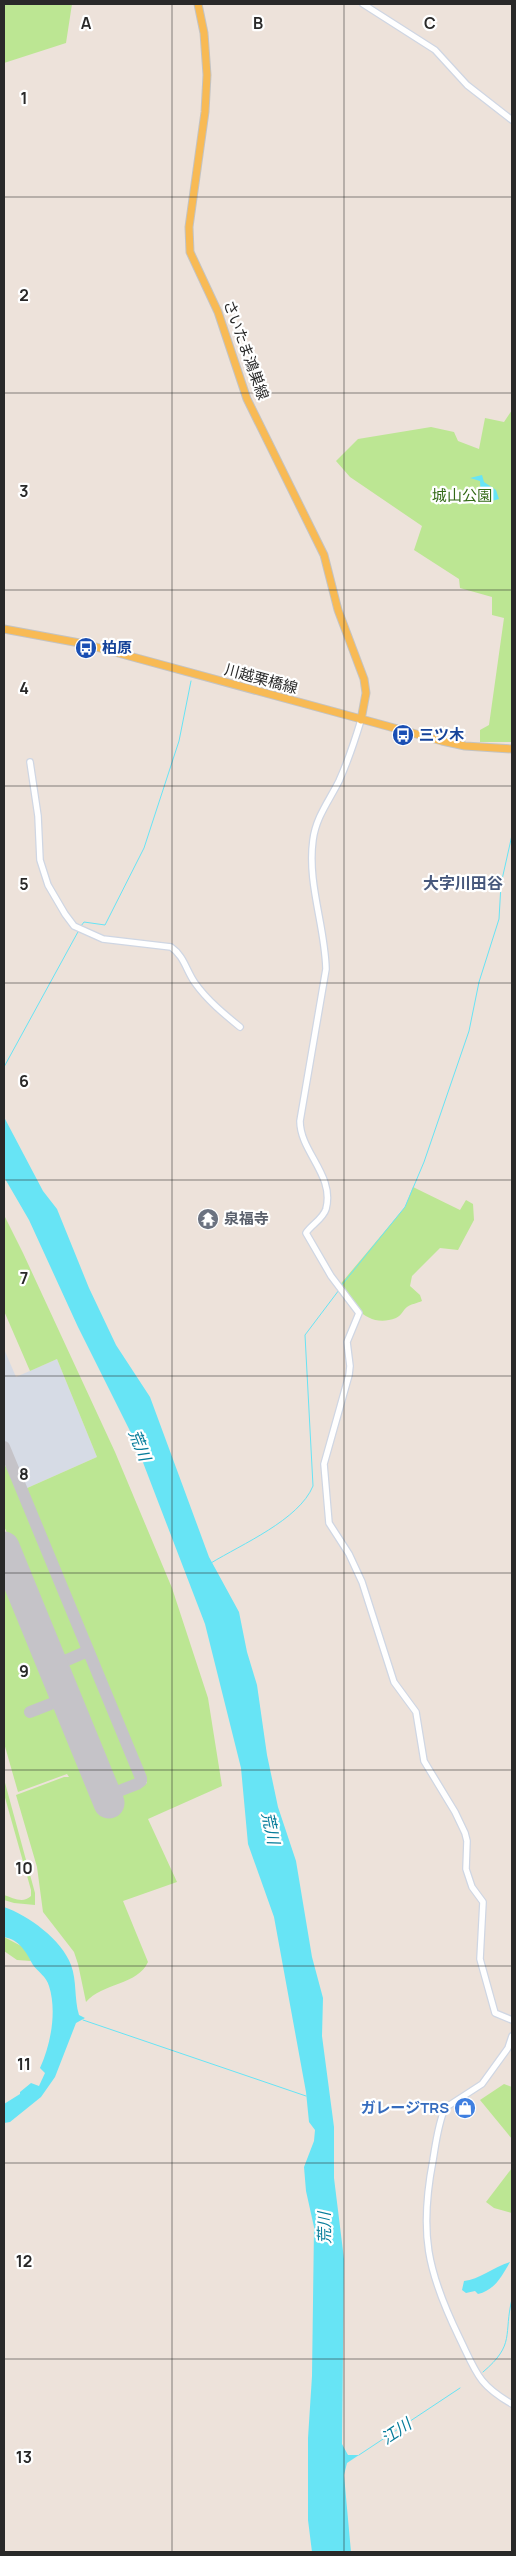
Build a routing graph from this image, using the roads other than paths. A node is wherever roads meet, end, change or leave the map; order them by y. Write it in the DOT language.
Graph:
graph roads {
  1 [pos="198,4"];
  2 [pos="363,4"];
  3 [pos="512,120"];
  4 [pos="4,629"];
  5 [pos="362,720"];
  6 [pos="512,749"];
  7 [pos="30,762"];
  8 [pos="240,1027"];
  9 [pos="512,2020"];
  10 [pos="512,2036"];
  11 [pos="512,2404"];
  1 -- 5 [label="main road, さいたま鴻巣線"];
  2 -- 3 [label="street"];
  4 -- 5 [label="main road, 川越栗橋線"];
  5 -- 6 [label="main road, 川越栗橋線"];
  5 -- 9 [label="street"];
  7 -- 8 [label="street"];
  10 -- 11 [label="street"];
}
